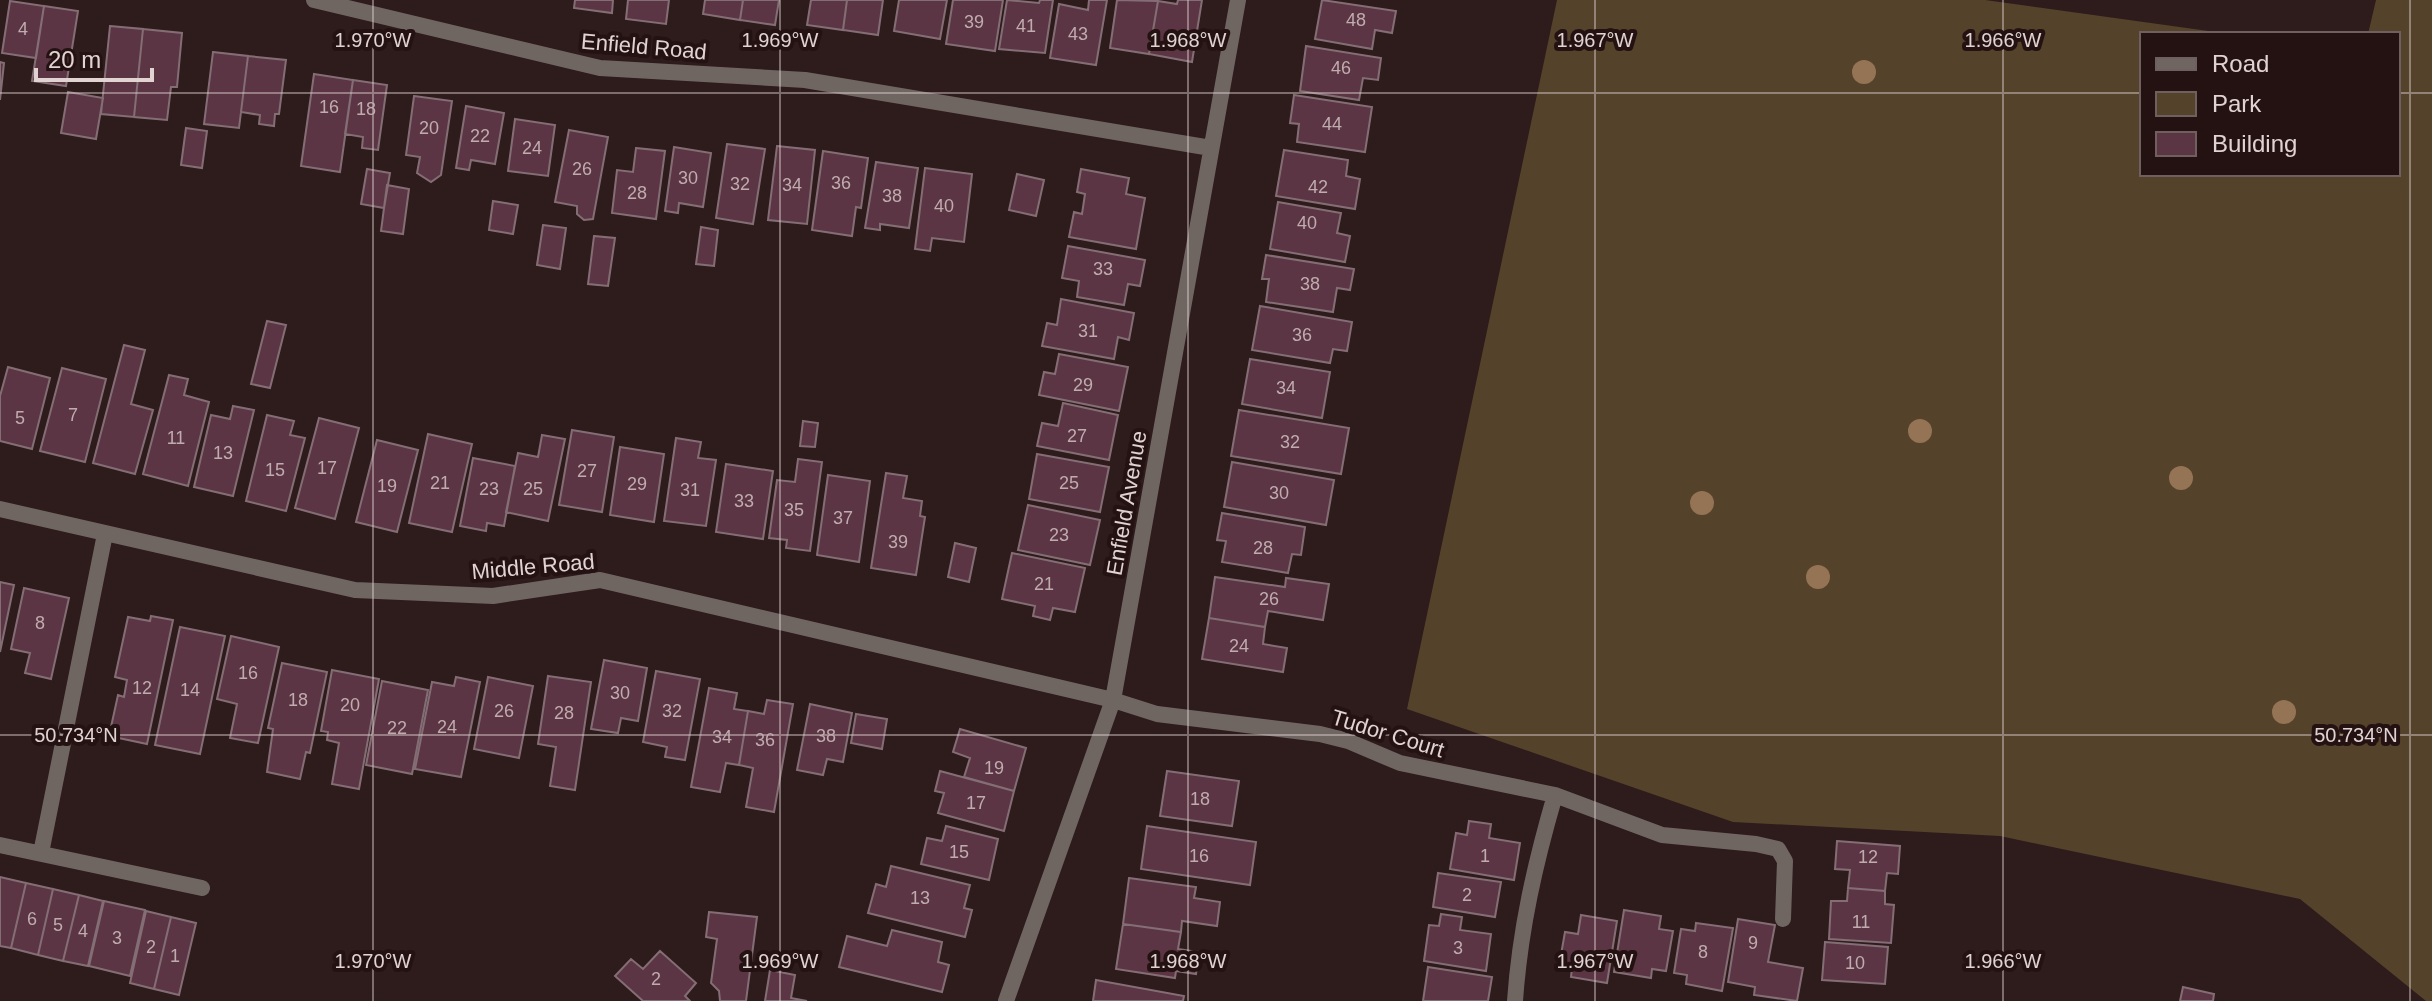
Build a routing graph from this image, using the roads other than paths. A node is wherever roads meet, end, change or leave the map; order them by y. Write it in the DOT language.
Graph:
graph roads {
  1 [pos="314,0"];
  2 [pos="1238,0"];
  3 [pos="1211,148"];
  4 [pos="0,509"];
  5 [pos="105,534"];
  6 [pos="1113,700"];
  7 [pos="1555,795"];
  8 [pos="0,845"];
  9 [pos="41,853"];
  10 [pos="202,888"];
  11 [pos="1783,919"];
  12 [pos="1006,1001"];
  13 [pos="1515,1001"];
  1 -- 3 [label="street, Enfield Road"];
  2 -- 3 [label="street, Enfield Avenue"];
  3 -- 6 [label="street, Enfield Avenue"];
  4 -- 5 [label="street, Middle Road"];
  5 -- 6 [label="street, Middle Road"];
  5 -- 9 [label="street"];
  6 -- 7 [label="street, Tudor Court"];
  6 -- 12 [label="street, Enfield Avenue"];
  7 -- 11 [label="street, Tudor Court"];
  7 -- 13 [label="street"];
  8 -- 9 [label="street"];
  9 -- 10 [label="street"];
}
